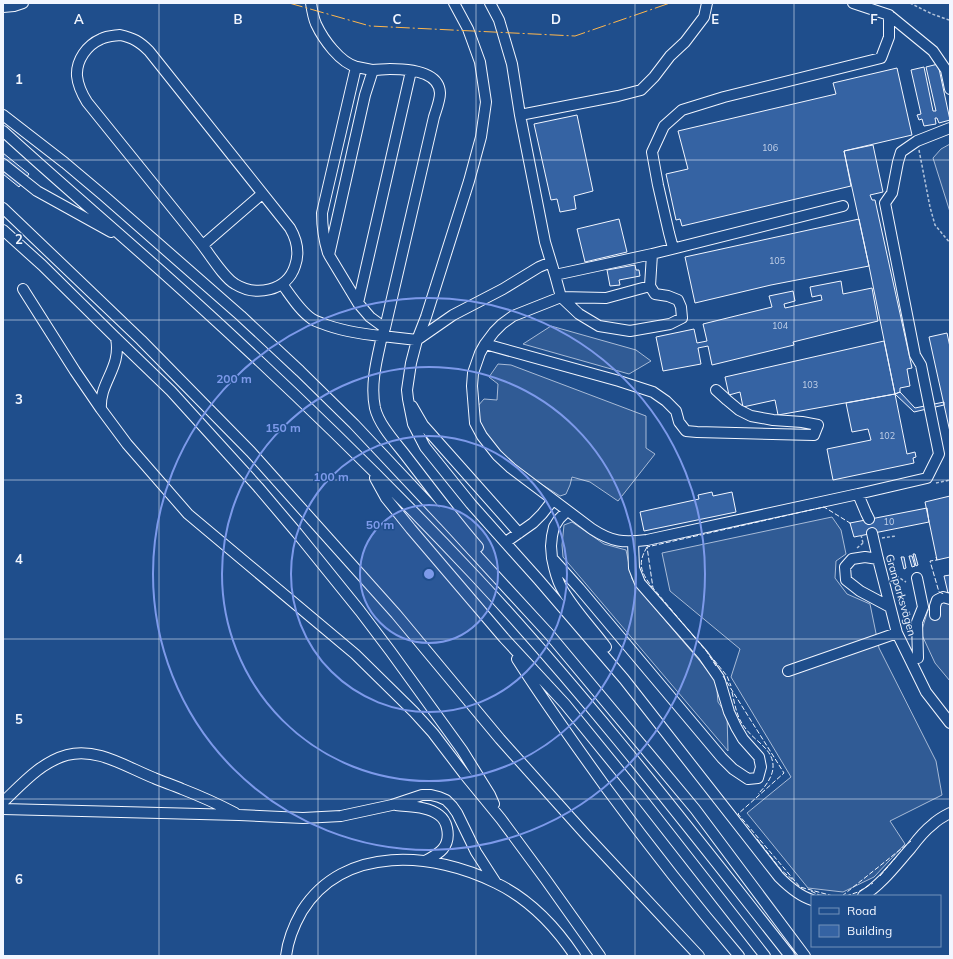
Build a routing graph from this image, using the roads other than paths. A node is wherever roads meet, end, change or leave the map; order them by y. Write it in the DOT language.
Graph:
graph roads {
  1 [pos="23,3"];
  2 [pos="311,3"];
  3 [pos="454,3"];
  4 [pos="490,3"];
  5 [pos="707,3"];
  6 [pos="853,3"];
  7 [pos="3,7"];
  8 [pos="889,15"];
  9 [pos="356,67"];
  10 [pos="373,70"];
  11 [pos="411,71"];
  12 [pos="950,89"];
  13 [pos="3,115"];
  14 [pos="520,115"];
  15 [pos="950,128"];
  16 [pos="3,131"];
  17 [pos="3,164"];
  18 [pos="262,194"];
  19 [pos="843,206"];
  20 [pos="3,208"];
  21 [pos="3,230"];
  22 [pos="129,243"];
  23 [pos="203,245"];
  24 [pos="673,248"];
  25 [pos="652,254"];
  26 [pos="329,255"];
  27 [pos="551,262"];
  28 [pos="556,275"];
  29 [pos="282,284"];
  30 [pos="650,286"];
  31 [pos="23,289"];
  32 [pos="560,297"];
  33 [pos="358,303"];
  34 [pos="384,332"];
  35 [pos="116,338"];
  36 [pos="417,340"];
  37 [pos="485,344"];
  38 [pos="716,390"];
  39 [pos="408,399"];
  40 [pos="101,409"];
  41 [pos="368,466"];
  42 [pos="858,494"];
  43 [pos="553,500"];
  44 [pos="567,511"];
  45 [pos="869,519"];
  46 [pos="519,533"];
  47 [pos="872,533"];
  48 [pos="506,542"];
  49 [pos="633,542"];
  50 [pos="552,558"];
  51 [pos="878,559"];
  52 [pos="917,578"];
  53 [pos="950,599"];
  54 [pos="890,607"];
  55 [pos="935,615"];
  56 [pos="897,633"];
  57 [pos="549,634"];
  58 [pos="504,638"];
  59 [pos="918,658"];
  60 [pos="788,671"];
  61 [pos="624,679"];
  62 [pos="950,723"];
  63 [pos="3,802"];
  64 [pos="392,805"];
  65 [pos="3,808"];
  66 [pos="950,813"];
  67 [pos="238,815"];
  68 [pos="501,819"];
  69 [pos="425,861"];
  70 [pos="496,883"];
  71 [pos="864,895"];
  72 [pos="811,900"];
  73 [pos="286,956"];
  74 [pos="575,956"];
  75 [pos="600,956"];
  76 [pos="699,956"];
  77 [pos="739,956"];
  78 [pos="765,956"];
  79 [pos="790,956"];
  80 [pos="805,956"];
  1 -- 7 [label="street"];
  2 -- 9 [label="street"];
  3 -- 36 [label="street"];
  4 -- 14 [label="street"];
  5 -- 14 [label="street"];
  6 -- 8 [label="street"];
  8 -- 12 [label="street"];
  8 -- 24 [label="street"];
  9 -- 10 [label="street"];
  9 -- 26 [label="street"];
  10 -- 11 [label="street"];
  10 -- 26 [label="street"];
  11 -- 33 [label="street"];
  11 -- 34 [label="street"];
  13 -- 57 [label="street"];
  14 -- 27 [label="street"];
  15 -- 42 [label="street"];
  16 -- 22 [label="street"];
  17 -- 22 [label="street"];
  18 -- 23 [label="street"];
  18 -- 23 [label="street"];
  18 -- 29 [label="street"];
  19 -- 24 [label="street"];
  20 -- 76 [label="street"];
  21 -- 35 [label="street"];
  22 -- 41 [label="street"];
  23 -- 29 [label="street"];
  24 -- 25 [label="street"];
  25 -- 28 [label="street"];
  25 -- 30 [label="street"];
  26 -- 33 [label="street"];
  27 -- 28 [label="street"];
  27 -- 36 [label="street"];
  28 -- 32 [label="street"];
  29 -- 34 [label="street"];
  30 -- 32 [label="street"];
  30 -- 32 [label="street"];
  31 -- 40 [label="street"];
  32 -- 37 [label="street"];
  33 -- 34 [label="street"];
  34 -- 36 [label="street"];
  34 -- 57 [label="street"];
  35 -- 40 [label="street"];
  35 -- 68 [label="street"];
  36 -- 39 [label="street"];
  37 -- 38 [label="street"];
  37 -- 43 [label="street"];
  39 -- 46 [label="street"];
  39 -- 48 [label="street"];
  40 -- 68 [label="street"];
  41 -- 58 [label="street"];
  41 -- 79 [label="street"];
  42 -- 45 [label="street"];
  42 -- 49 [label="street"];
  43 -- 44 [label="street"];
  43 -- 46 [label="street"];
  44 -- 49 [label="street"];
  44 -- 50 [label="street"];
  46 -- 48 [label="street"];
  47 -- 51 [label="street, Granparksvägen"];
  48 -- 61 [label="street"];
  49 -- 50 [label="street"];
  50 -- 61 [label="street"];
  51 -- 54 [label="street, Granparksvägen"];
  51 -- 54 [label="street"];
  52 -- 59 [label="street"];
  53 -- 55 [label="street"];
  54 -- 56 [label="street, Granparksvägen"];
  56 -- 60 [label="street"];
  56 -- 62 [label="street, Granparksvägen"];
  57 -- 80 [label="street"];
  58 -- 77 [label="street"];
  58 -- 78 [label="street"];
  61 -- 72 [label="street"];
  63 -- 67 [label="street"];
  64 -- 67 [label="street"];
  64 -- 69 [label="street"];
  64 -- 70 [label="street"];
  65 -- 67 [label="street"];
  66 -- 71 [label="street"];
  68 -- 75 [label="street"];
  69 -- 70 [label="street"];
  69 -- 73 [label="street"];
  70 -- 74 [label="street"];
}
